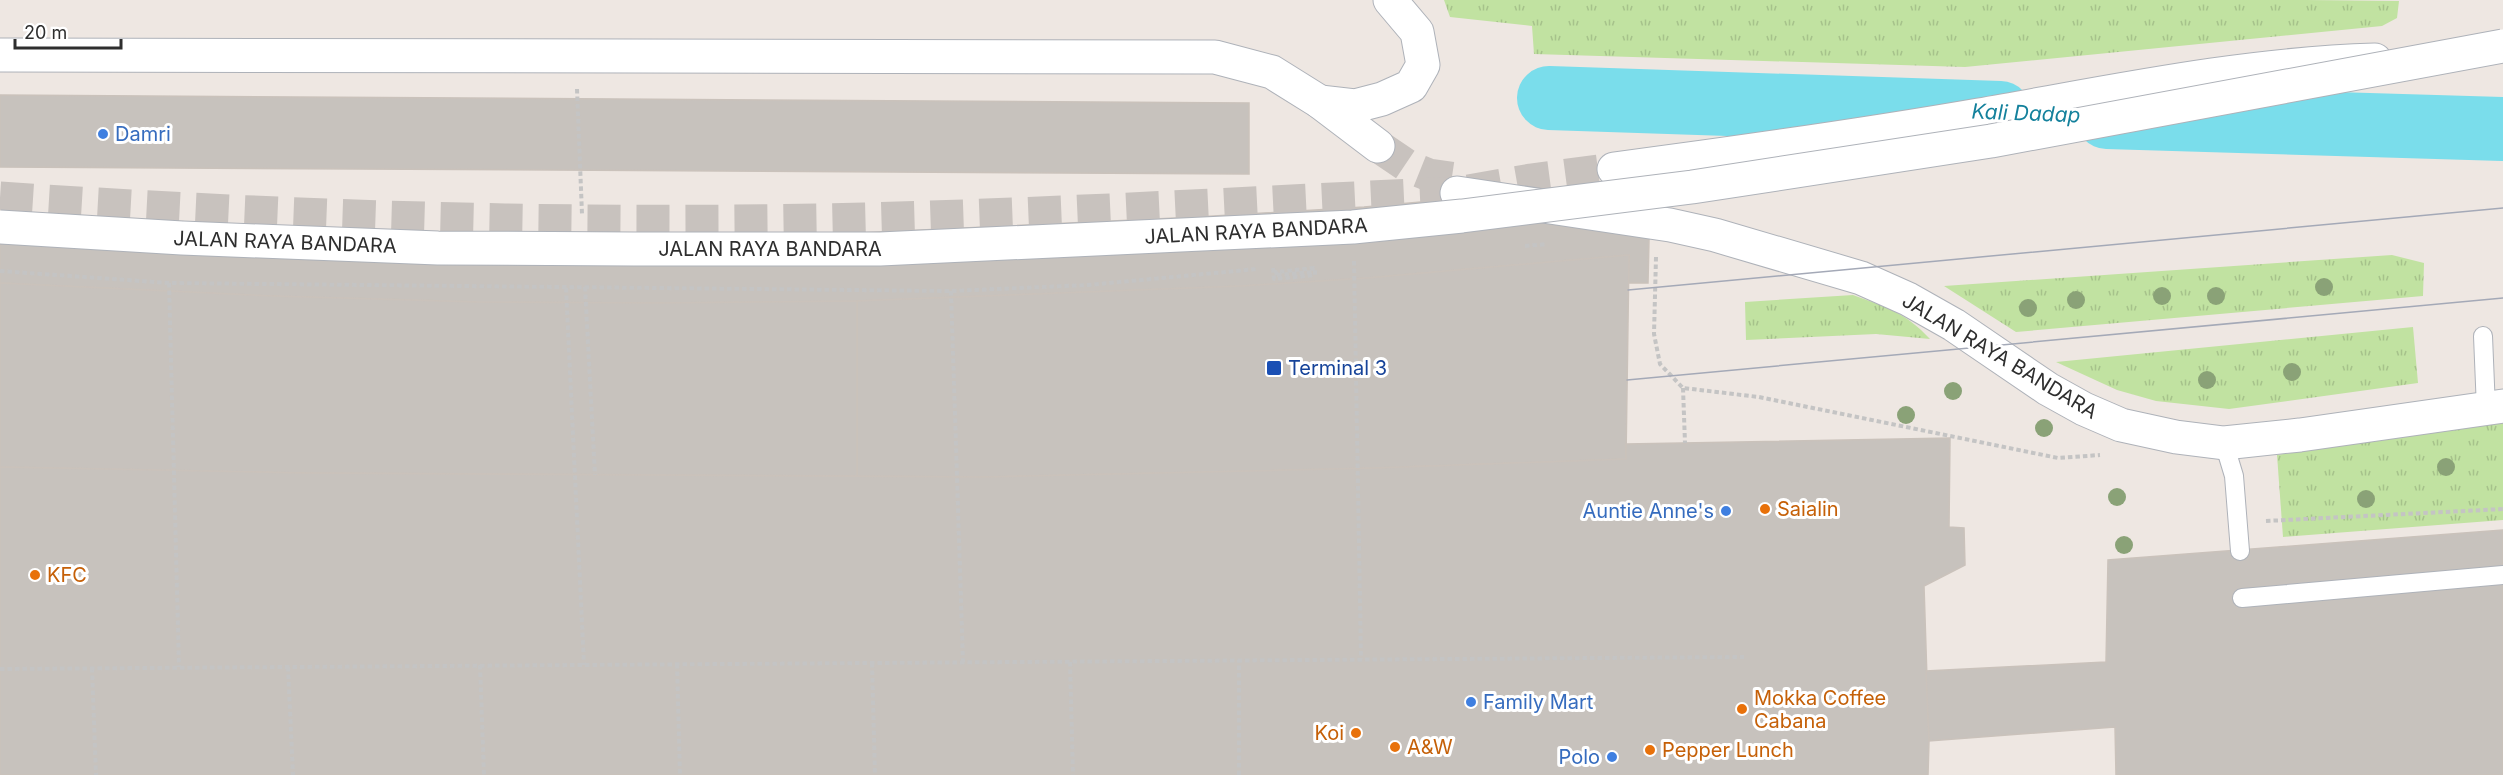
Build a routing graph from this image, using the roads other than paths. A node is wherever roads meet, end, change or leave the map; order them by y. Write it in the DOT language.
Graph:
graph roads {
  1 [pos="1390,0"];
  2 [pos="2503,46"];
  3 [pos="0,55"];
  4 [pos="2503,57"];
  5 [pos="1320,102"];
  6 [pos="1378,146"];
  7 [pos="1614,168"];
  8 [pos="1457,193"];
  9 [pos="0,227"];
  10 [pos="2483,336"];
  11 [pos="2495,407"];
  12 [pos="2223,443"];
  13 [pos="2240,551"];
  14 [pos="2503,575"];
  15 [pos="2242,598"];
  1 -- 5 [label="street"];
  2 -- 9 [label="street, JALAN RAYA BANDARA, bridge"];
  3 -- 5 [label="street"];
  4 -- 7 [label="street, bridge"];
  5 -- 6 [label="street"];
  8 -- 12 [label="street, JALAN RAYA BANDARA"];
  10 -- 11 [label="lane"];
  11 -- 12 [label="street, JALAN RAYA BANDARA"];
  12 -- 13 [label="lane"];
  14 -- 15 [label="lane"];
}
